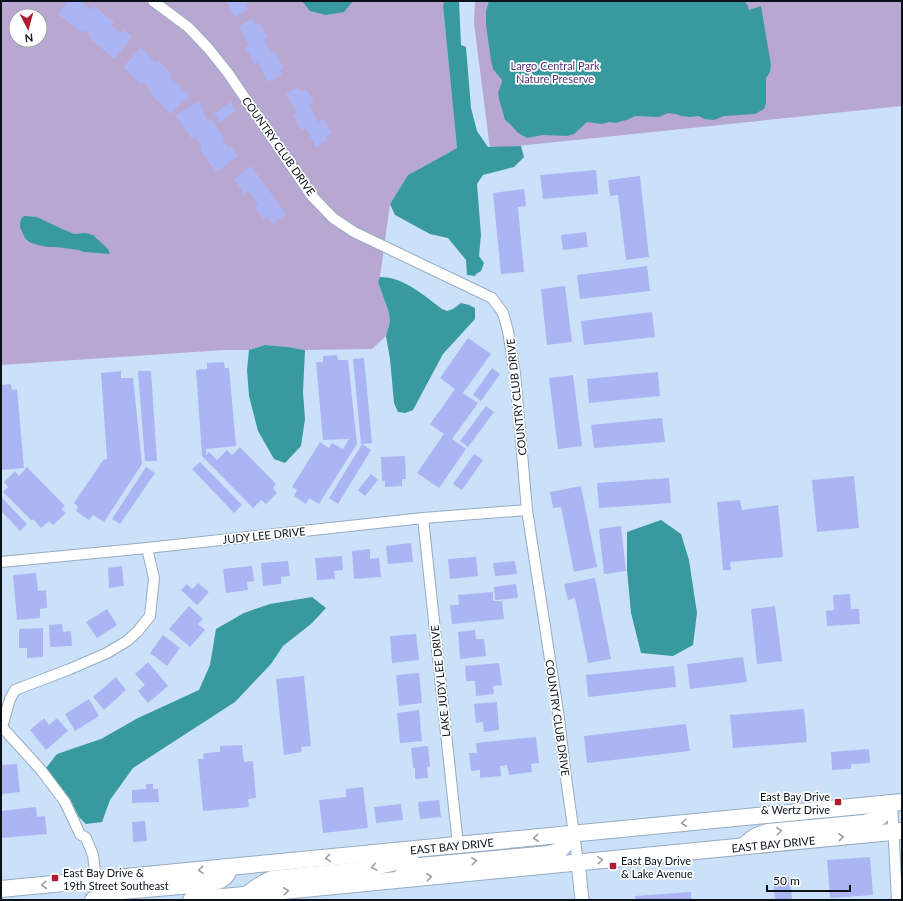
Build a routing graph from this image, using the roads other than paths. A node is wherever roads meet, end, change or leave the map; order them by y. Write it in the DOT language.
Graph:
graph roads {
  1 [pos="153,1"];
  2 [pos="527,510"];
  3 [pos="423,518"];
  4 [pos="147,548"];
  5 [pos="1,562"];
  6 [pos="1,711"];
  7 [pos="2,727"];
  8 [pos="897,802"];
  9 [pos="899,827"];
  10 [pos="574,834"];
  11 [pos="458,845"];
  12 [pos="744,846"];
  13 [pos="423,849"];
  14 [pos="578,862"];
  15 [pos="229,867"];
  16 [pos="96,880"];
  17 [pos="398,880"];
  18 [pos="1,889"];
  19 [pos="248,897"];
  20 [pos="93,900"];
  21 [pos="191,900"];
  22 [pos="582,900"];
  23 [pos="897,900"];
  1 -- 2 [label="street, COUNTRY CLUB DRIVE"];
  2 -- 3 [label="street, JUDY LEE DRIVE"];
  2 -- 10 [label="street, COUNTRY CLUB DRIVE"];
  3 -- 4 [label="street, JUDY LEE DRIVE"];
  3 -- 11 [label="street, LAKE JUDY LEE DRIVE"];
  4 -- 5 [label="street, JUDY LEE DRIVE"];
  4 -- 7 [label="street"];
  6 -- 7 [label="street"];
  7 -- 16 [label="street"];
  8 -- 9 [label="street"];
  8 -- 10 [label="main road, EAST BAY DRIVE, one-way"];
  12 -- 8 [label="main road, one-way"];
  12 -- 9 [label="main road, EAST BAY DRIVE, one-way"];
  9 -- 23 [label="street"];
  10 -- 11 [label="main road, EAST BAY DRIVE, one-way"];
  10 -- 14 [label="street, COUNTRY CLUB DRIVE"];
  17 -- 10 [label="main road, one-way"];
  11 -- 13 [label="main road, EAST BAY DRIVE"];
  14 -- 12 [label="main road, EAST BAY DRIVE, one-way"];
  13 -- 15 [label="main road, EAST BAY DRIVE, one-way"];
  13 -- 19 [label="main road, one-way"];
  17 -- 14 [label="main road, EAST BAY DRIVE, one-way"];
  14 -- 22 [label="street"];
  15 -- 16 [label="main road, EAST BAY DRIVE, one-way"];
  15 -- 20 [label="main road"];
  16 -- 18 [label="main road, EAST BAY DRIVE, one-way"];
  19 -- 17 [label="main road, EAST BAY DRIVE, one-way"];
  19 -- 21 [label="main road, EAST BAY DRIVE"];
}
